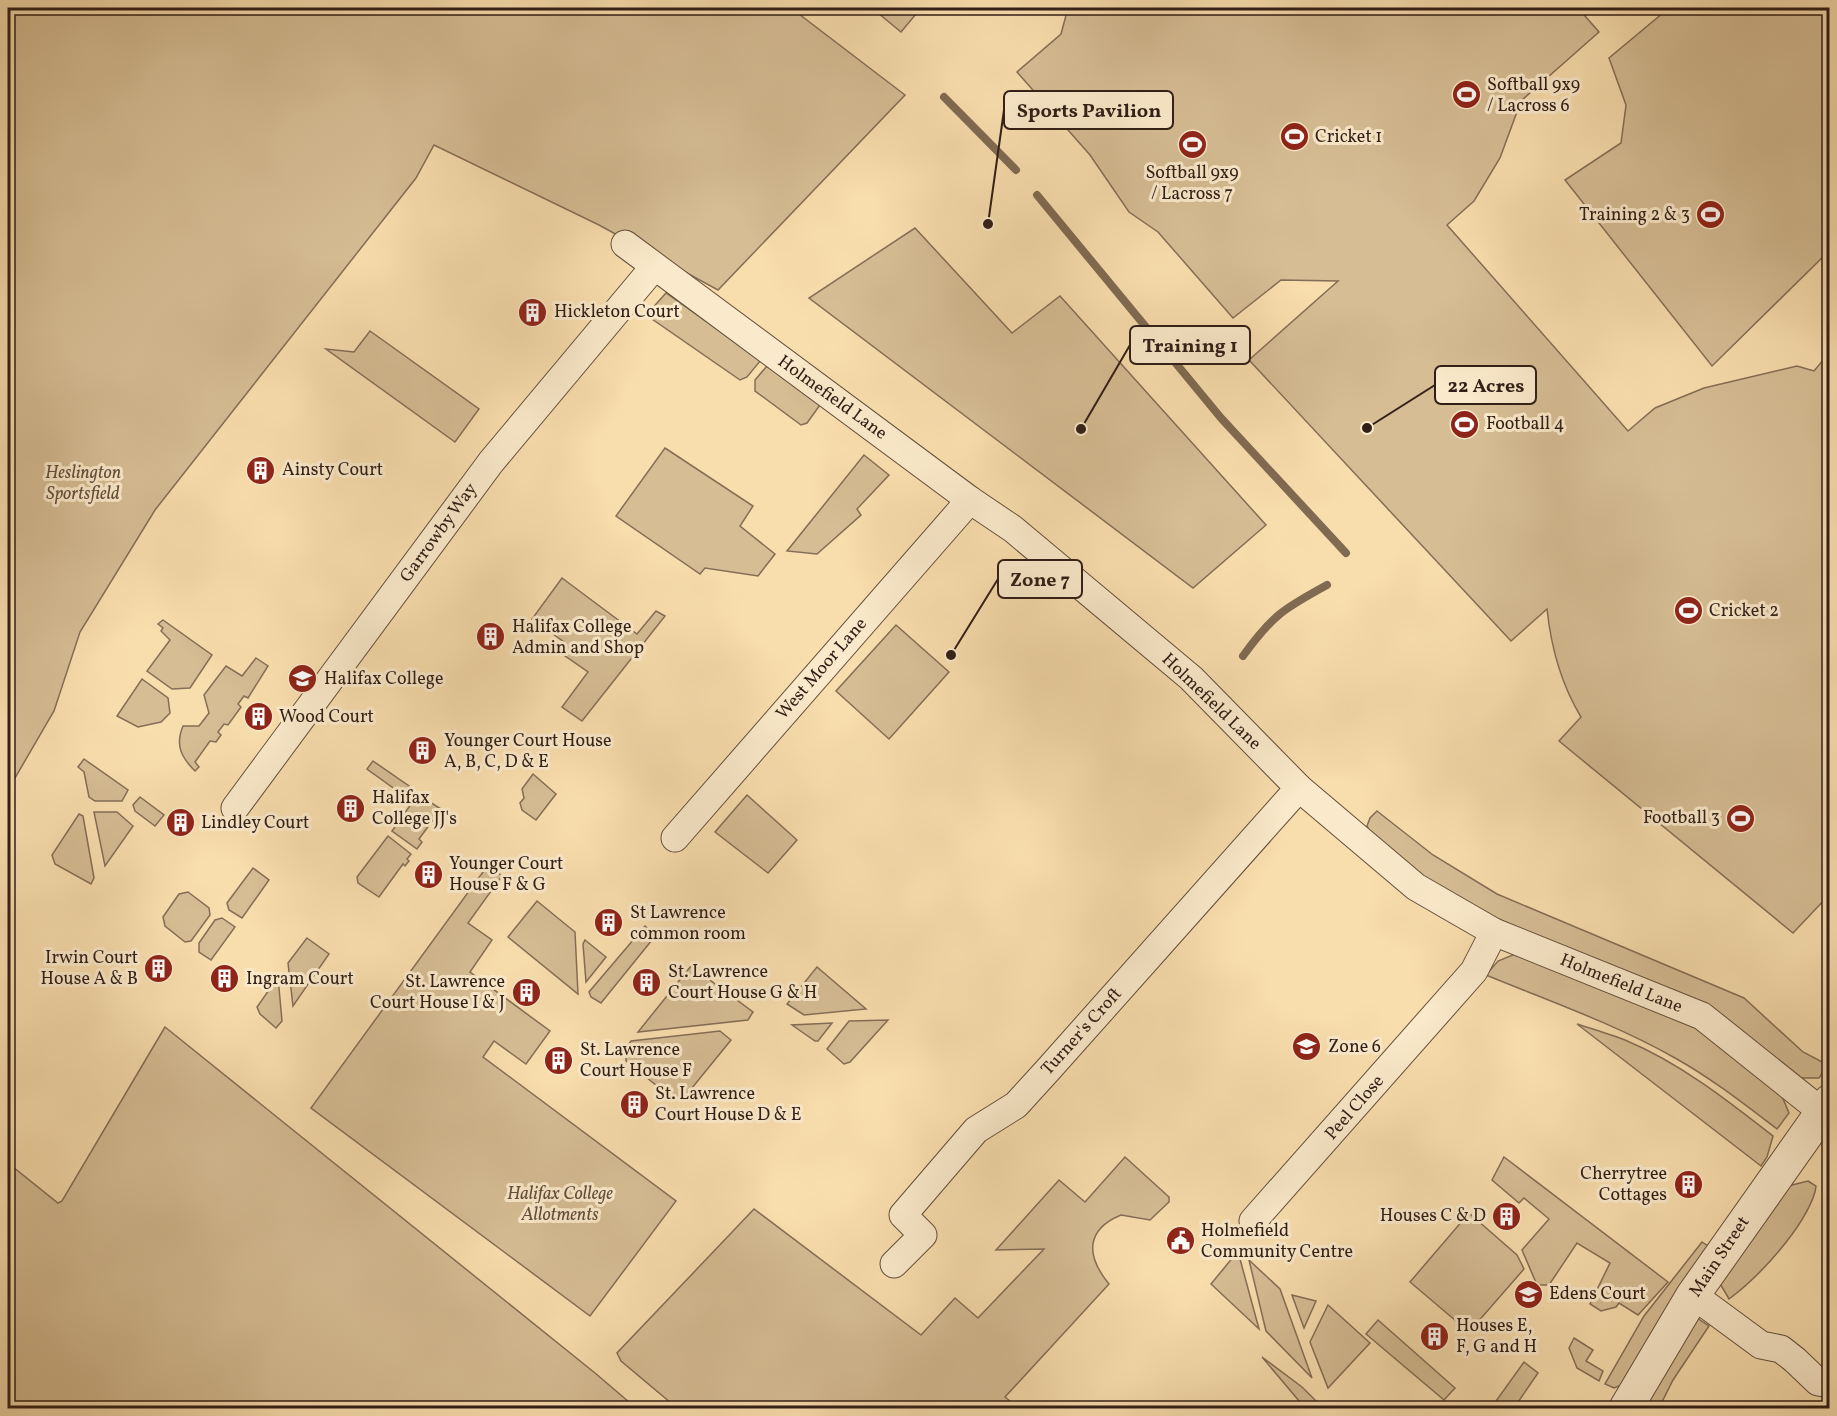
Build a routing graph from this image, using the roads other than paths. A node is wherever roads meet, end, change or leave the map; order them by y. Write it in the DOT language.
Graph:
graph roads {
  1 [pos="625,244"];
  2 [pos="654,267"];
  3 [pos="970,500"];
  4 [pos="1299,788"];
  5 [pos="236,808"];
  6 [pos="675,838"];
  7 [pos="1494,932"];
  8 [pos="1826,1106"];
  9 [pos="1253,1221"];
  10 [pos="894,1264"];
  11 [pos="1693,1295"];
  12 [pos="1830,1384"];
  13 [pos="1626,1408"];
  1 -- 2 [label="street, Holmefield Lane"];
  2 -- 3 [label="street, Holmefield Lane"];
  2 -- 5 [label="street, Garrowby Way"];
  3 -- 4 [label="street, Holmefield Lane"];
  3 -- 6 [label="street, West Moor Lane"];
  4 -- 7 [label="street, Holmefield Lane"];
  4 -- 10 [label="street, Turner's Croft"];
  7 -- 8 [label="street, Holmefield Lane"];
  7 -- 9 [label="street, Peel Close"];
  8 -- 11 [label="street, Main Street"];
  11 -- 12 [label="street"];
  11 -- 13 [label="street, Main Street"];
}
